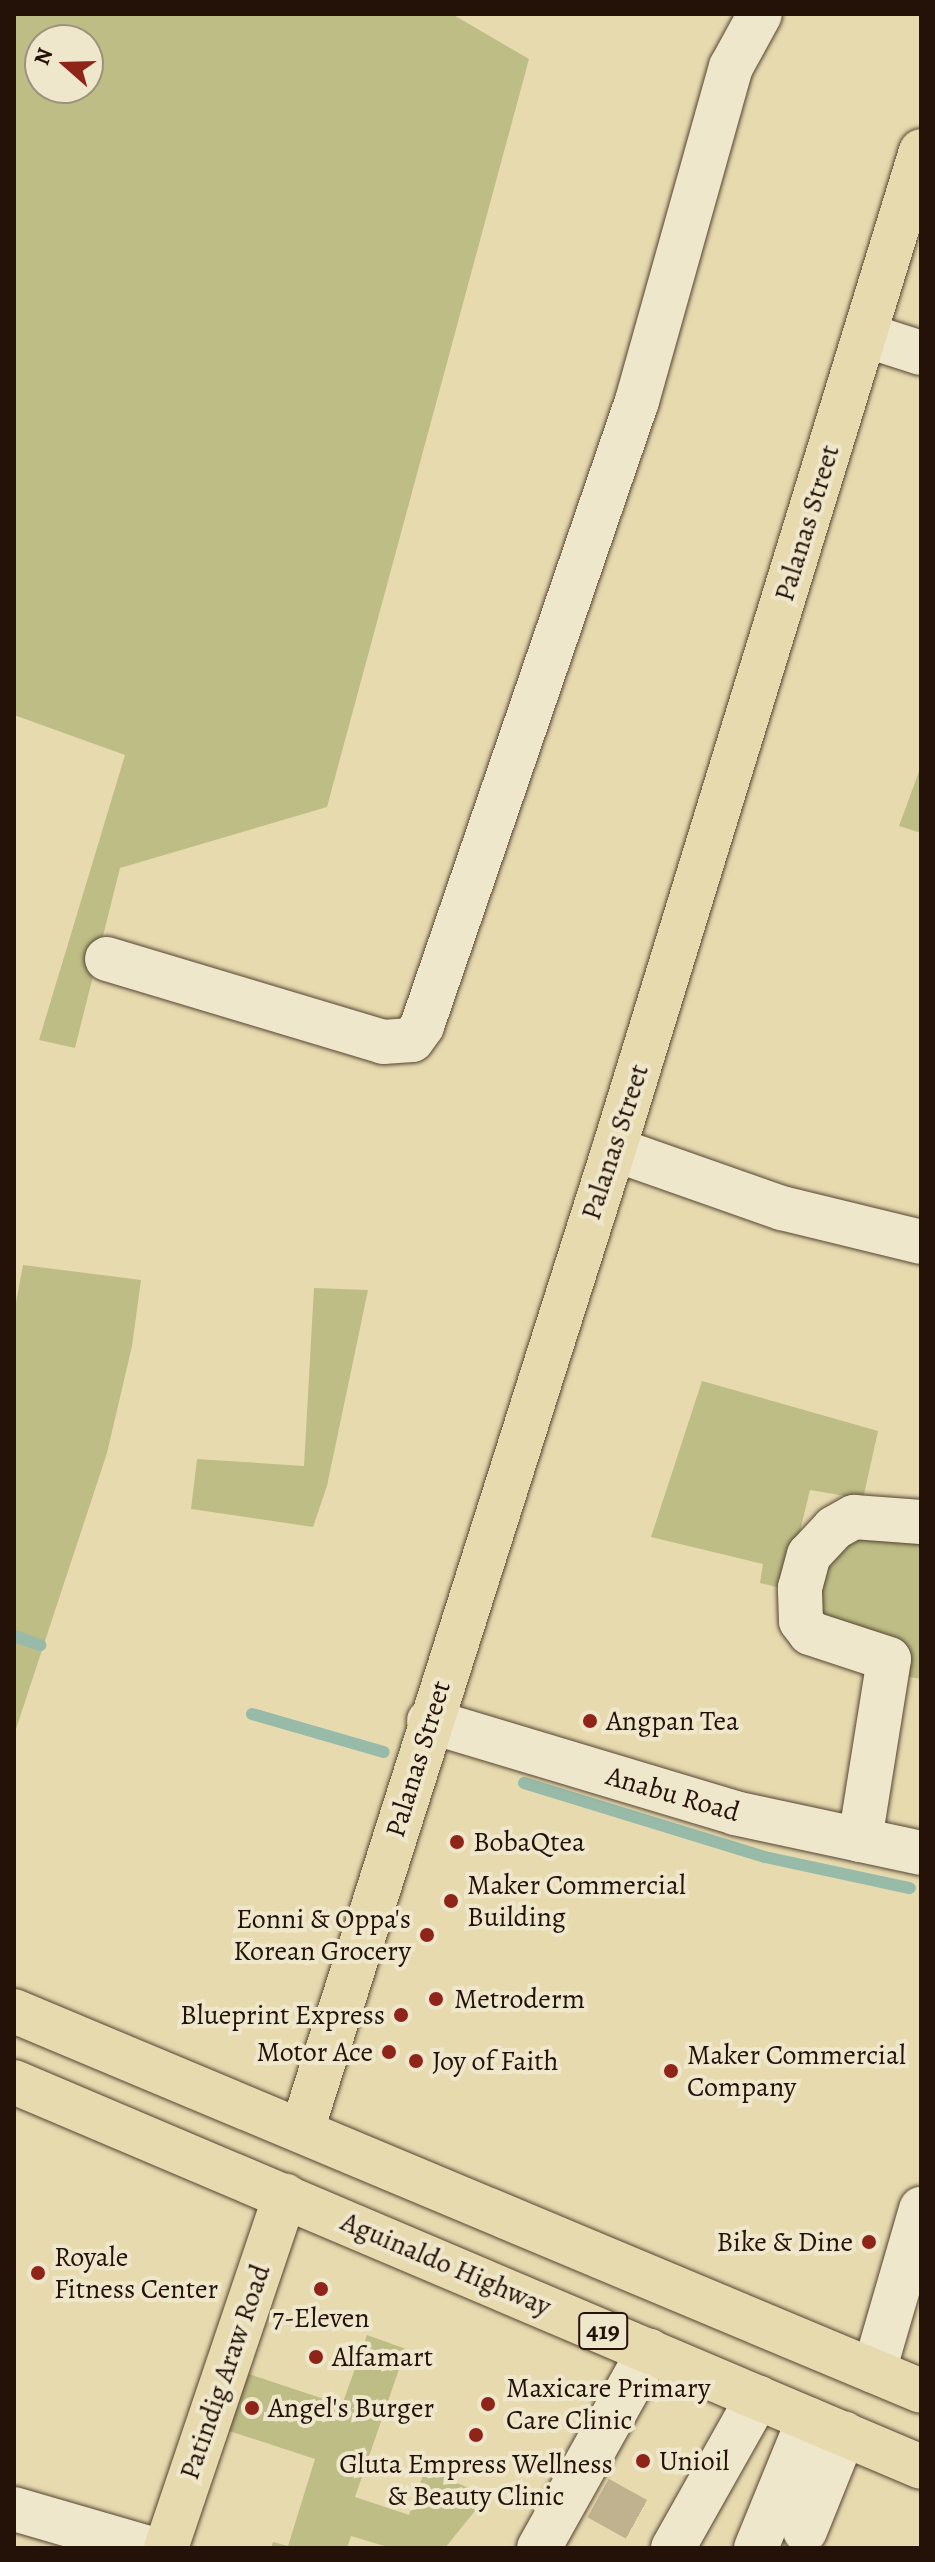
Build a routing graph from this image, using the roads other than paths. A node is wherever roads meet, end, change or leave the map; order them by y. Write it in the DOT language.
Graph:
graph roads {
  1 [pos="760,14"];
  2 [pos="920,157"];
  3 [pos="865,335"];
  4 [pos="921,353"];
  5 [pos="107,959"];
  6 [pos="614,1149"];
  7 [pos="921,1242"];
  8 [pos="921,1522"];
  9 [pos="429,1721"];
  10 [pos="860,1840"];
  11 [pos="921,1853"];
  12 [pos="14,2011"];
  13 [pos="14,2082"];
  14 [pos="302,2130"];
  15 [pos="285,2196"];
  16 [pos="921,2209"];
  17 [pos="921,2303"];
  18 [pos="649,2351"];
  19 [pos="897,2381"];
  20 [pos="758,2397"];
  21 [pos="826,2426"];
  22 [pos="921,2467"];
  23 [pos="14,2509"];
  24 [pos="805,2531"];
  25 [pos="668,2540"];
  26 [pos="148,2548"];
  27 [pos="166,2548"];
  28 [pos="539,2548"];
  29 [pos="756,2548"];
  1 -- 5 [label="street"];
  2 -- 3 [label="main road, Palanas Street"];
  3 -- 4 [label="street"];
  3 -- 6 [label="main road, Palanas Street"];
  6 -- 7 [label="street"];
  6 -- 9 [label="main road, Palanas Street"];
  8 -- 10 [label="street"];
  9 -- 10 [label="street, Anabu Road"];
  9 -- 14 [label="main road, Palanas Street"];
  10 -- 11 [label="street, Anabu Road"];
  12 -- 14 [label="main road, 419"];
  13 -- 15 [label="main road, Aguinaldo Highway / 419"];
  14 -- 19 [label="main road, 419"];
  15 -- 18 [label="main road, Aguinaldo Highway / 419"];
  15 -- 27 [label="main road, Patindig Araw Road"];
  16 -- 19 [label="street"];
  17 -- 19 [label="street"];
  18 -- 20 [label="main road, Aguinaldo Highway / 419"];
  18 -- 28 [label="street"];
  20 -- 21 [label="main road, Aguinaldo Highway / 419"];
  20 -- 25 [label="street"];
  21 -- 22 [label="main road, Aguinaldo Highway / 419"];
  21 -- 24 [label="street"];
  21 -- 29 [label="street"];
  23 -- 26 [label="street"];
}
